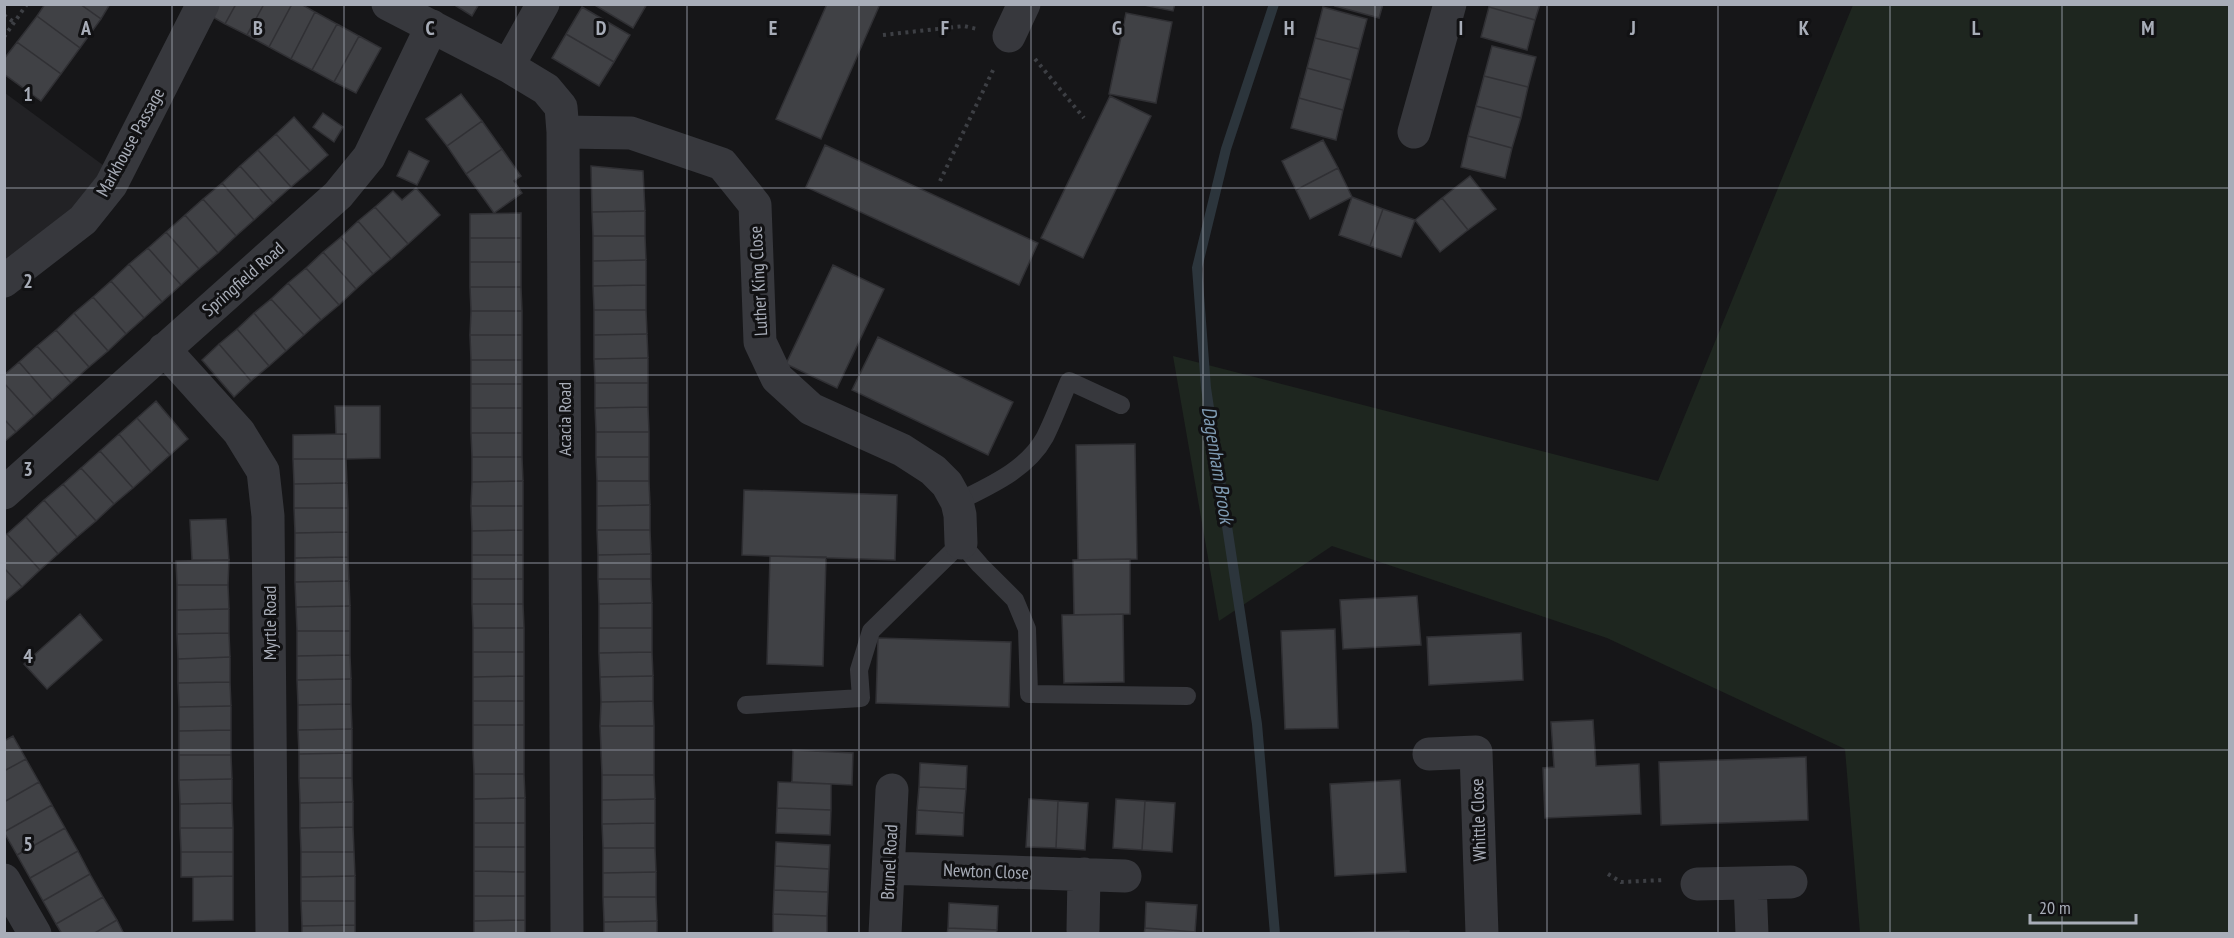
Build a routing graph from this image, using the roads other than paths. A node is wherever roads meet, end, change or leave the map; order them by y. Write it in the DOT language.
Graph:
graph roads {
  1 [pos="202,4"];
  2 [pos="388,4"];
  3 [pos="543,4"];
  4 [pos="1024,4"];
  5 [pos="1449,4"];
  6 [pos="432,26"];
  7 [pos="1009,36"];
  8 [pos="508,66"];
  9 [pos="563,132"];
  10 [pos="1414,132"];
  11 [pos="4,281"];
  12 [pos="164,350"];
  13 [pos="1121,405"];
  14 [pos="4,494"];
  15 [pos="957,502"];
  16 [pos="961,543"];
  17 [pos="1187,696"];
  18 [pos="746,705"];
  19 [pos="1429,754"];
  20 [pos="892,790"];
  21 [pos="889,868"];
  22 [pos="1084,874"];
  23 [pos="1125,876"];
  24 [pos="4,880"];
  25 [pos="1791,882"];
  26 [pos="1750,883"];
  27 [pos="1697,884"];
  28 [pos="20,922"];
  29 [pos="1083,930"];
  30 [pos="272,933"];
  31 [pos="567,933"];
  32 [pos="885,933"];
  33 [pos="1482,933"];
  34 [pos="1752,933"];
  1 -- 11 [label="street, Markhouse Passage"];
  2 -- 6 [label="street, Acacia Road"];
  3 -- 8 [label="street"];
  4 -- 7 [label="street"];
  5 -- 10 [label="street"];
  6 -- 8 [label="street, Acacia Road"];
  6 -- 12 [label="street, Springfield Road"];
  8 -- 9 [label="street, Acacia Road"];
  9 -- 15 [label="street, Luther King Close"];
  9 -- 31 [label="street, Acacia Road"];
  12 -- 14 [label="street, Springfield Road"];
  12 -- 30 [label="street, Myrtle Road"];
  13 -- 15 [label="lane"];
  15 -- 16 [label="street, Luther King Close"];
  16 -- 17 [label="lane"];
  16 -- 18 [label="lane"];
  19 -- 33 [label="street, Whittle Close"];
  20 -- 21 [label="street, Brunel Road"];
  21 -- 22 [label="street, Newton Close"];
  21 -- 32 [label="street, Brunel Road"];
  22 -- 23 [label="street, Newton Close"];
  22 -- 29 [label="street"];
  24 -- 28 [label="street"];
  25 -- 26 [label="street"];
  26 -- 27 [label="street"];
  26 -- 34 [label="street"];
}
